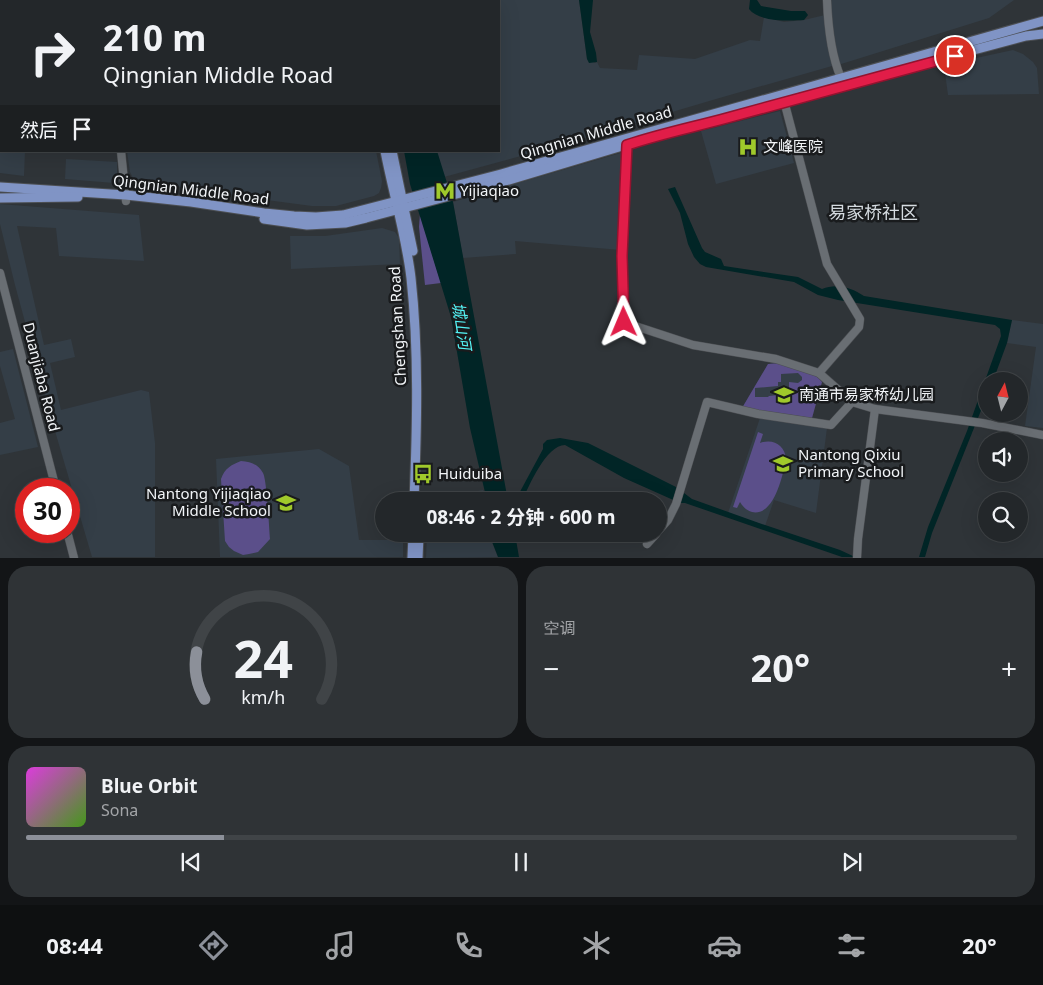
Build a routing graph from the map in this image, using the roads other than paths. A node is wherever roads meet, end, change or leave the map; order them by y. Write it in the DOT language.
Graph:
graph roads {
  1 [pos="827,0"];
  2 [pos="1043,21"];
  3 [pos="1043,34"];
  4 [pos="841,78"];
  5 [pos="783,99"];
  6 [pos="627,141"];
  7 [pos="121,152"];
  8 [pos="385,152"];
  9 [pos="392,152"];
  10 [pos="0,186"];
  11 [pos="0,198"];
  12 [pos="126,198"];
  13 [pos="404,203"];
  14 [pos="0,273"];
  15 [pos="820,373"];
  16 [pos="852,402"];
  17 [pos="875,409"];
  18 [pos="1043,435"];
  19 [pos="53,478"];
  20 [pos="414,492"];
  21 [pos="419,492"];
  22 [pos="667,521"];
  23 [pos="413,542"];
  24 [pos="419,542"];
  25 [pos="70,543"];
  26 [pos="857,557"];
  27 [pos="74,558"];
  28 [pos="412,558"];
  29 [pos="418,558"];
  1 -- 4 [label="street"];
  2 -- 4 [label="main road, Qingnian Middle Road"];
  3 -- 5 [label="main road, Qingnian Middle Road"];
  4 -- 5 [label="main road, Qingnian Middle Road"];
  5 -- 6 [label="main road, Qingnian Middle Road"];
  5 -- 15 [label="street"];
  6 -- 13 [label="main road, Qingnian Middle Road"];
  6 -- 15 [label="street"];
  7 -- 12 [label="street"];
  8 -- 13 [label="main road, Chengshan Road"];
  9 -- 13 [label="main road, Chengshan Road"];
  10 -- 12 [label="main road, Qingnian Middle Road"];
  11 -- 12 [label="main road, Qingnian Middle Road"];
  12 -- 13 [label="main road, Qingnian Middle Road"];
  13 -- 20 [label="main road, Chengshan Road"];
  13 -- 21 [label="main road, Chengshan Road"];
  14 -- 19 [label="street, Duanjiaba Road"];
  15 -- 16 [label="street"];
  16 -- 17 [label="street"];
  16 -- 22 [label="street"];
  17 -- 18 [label="street"];
  17 -- 26 [label="street"];
  23 -- 28 [label="main road"];
  24 -- 29 [label="main road"];
  25 -- 27 [label="street"];
}
